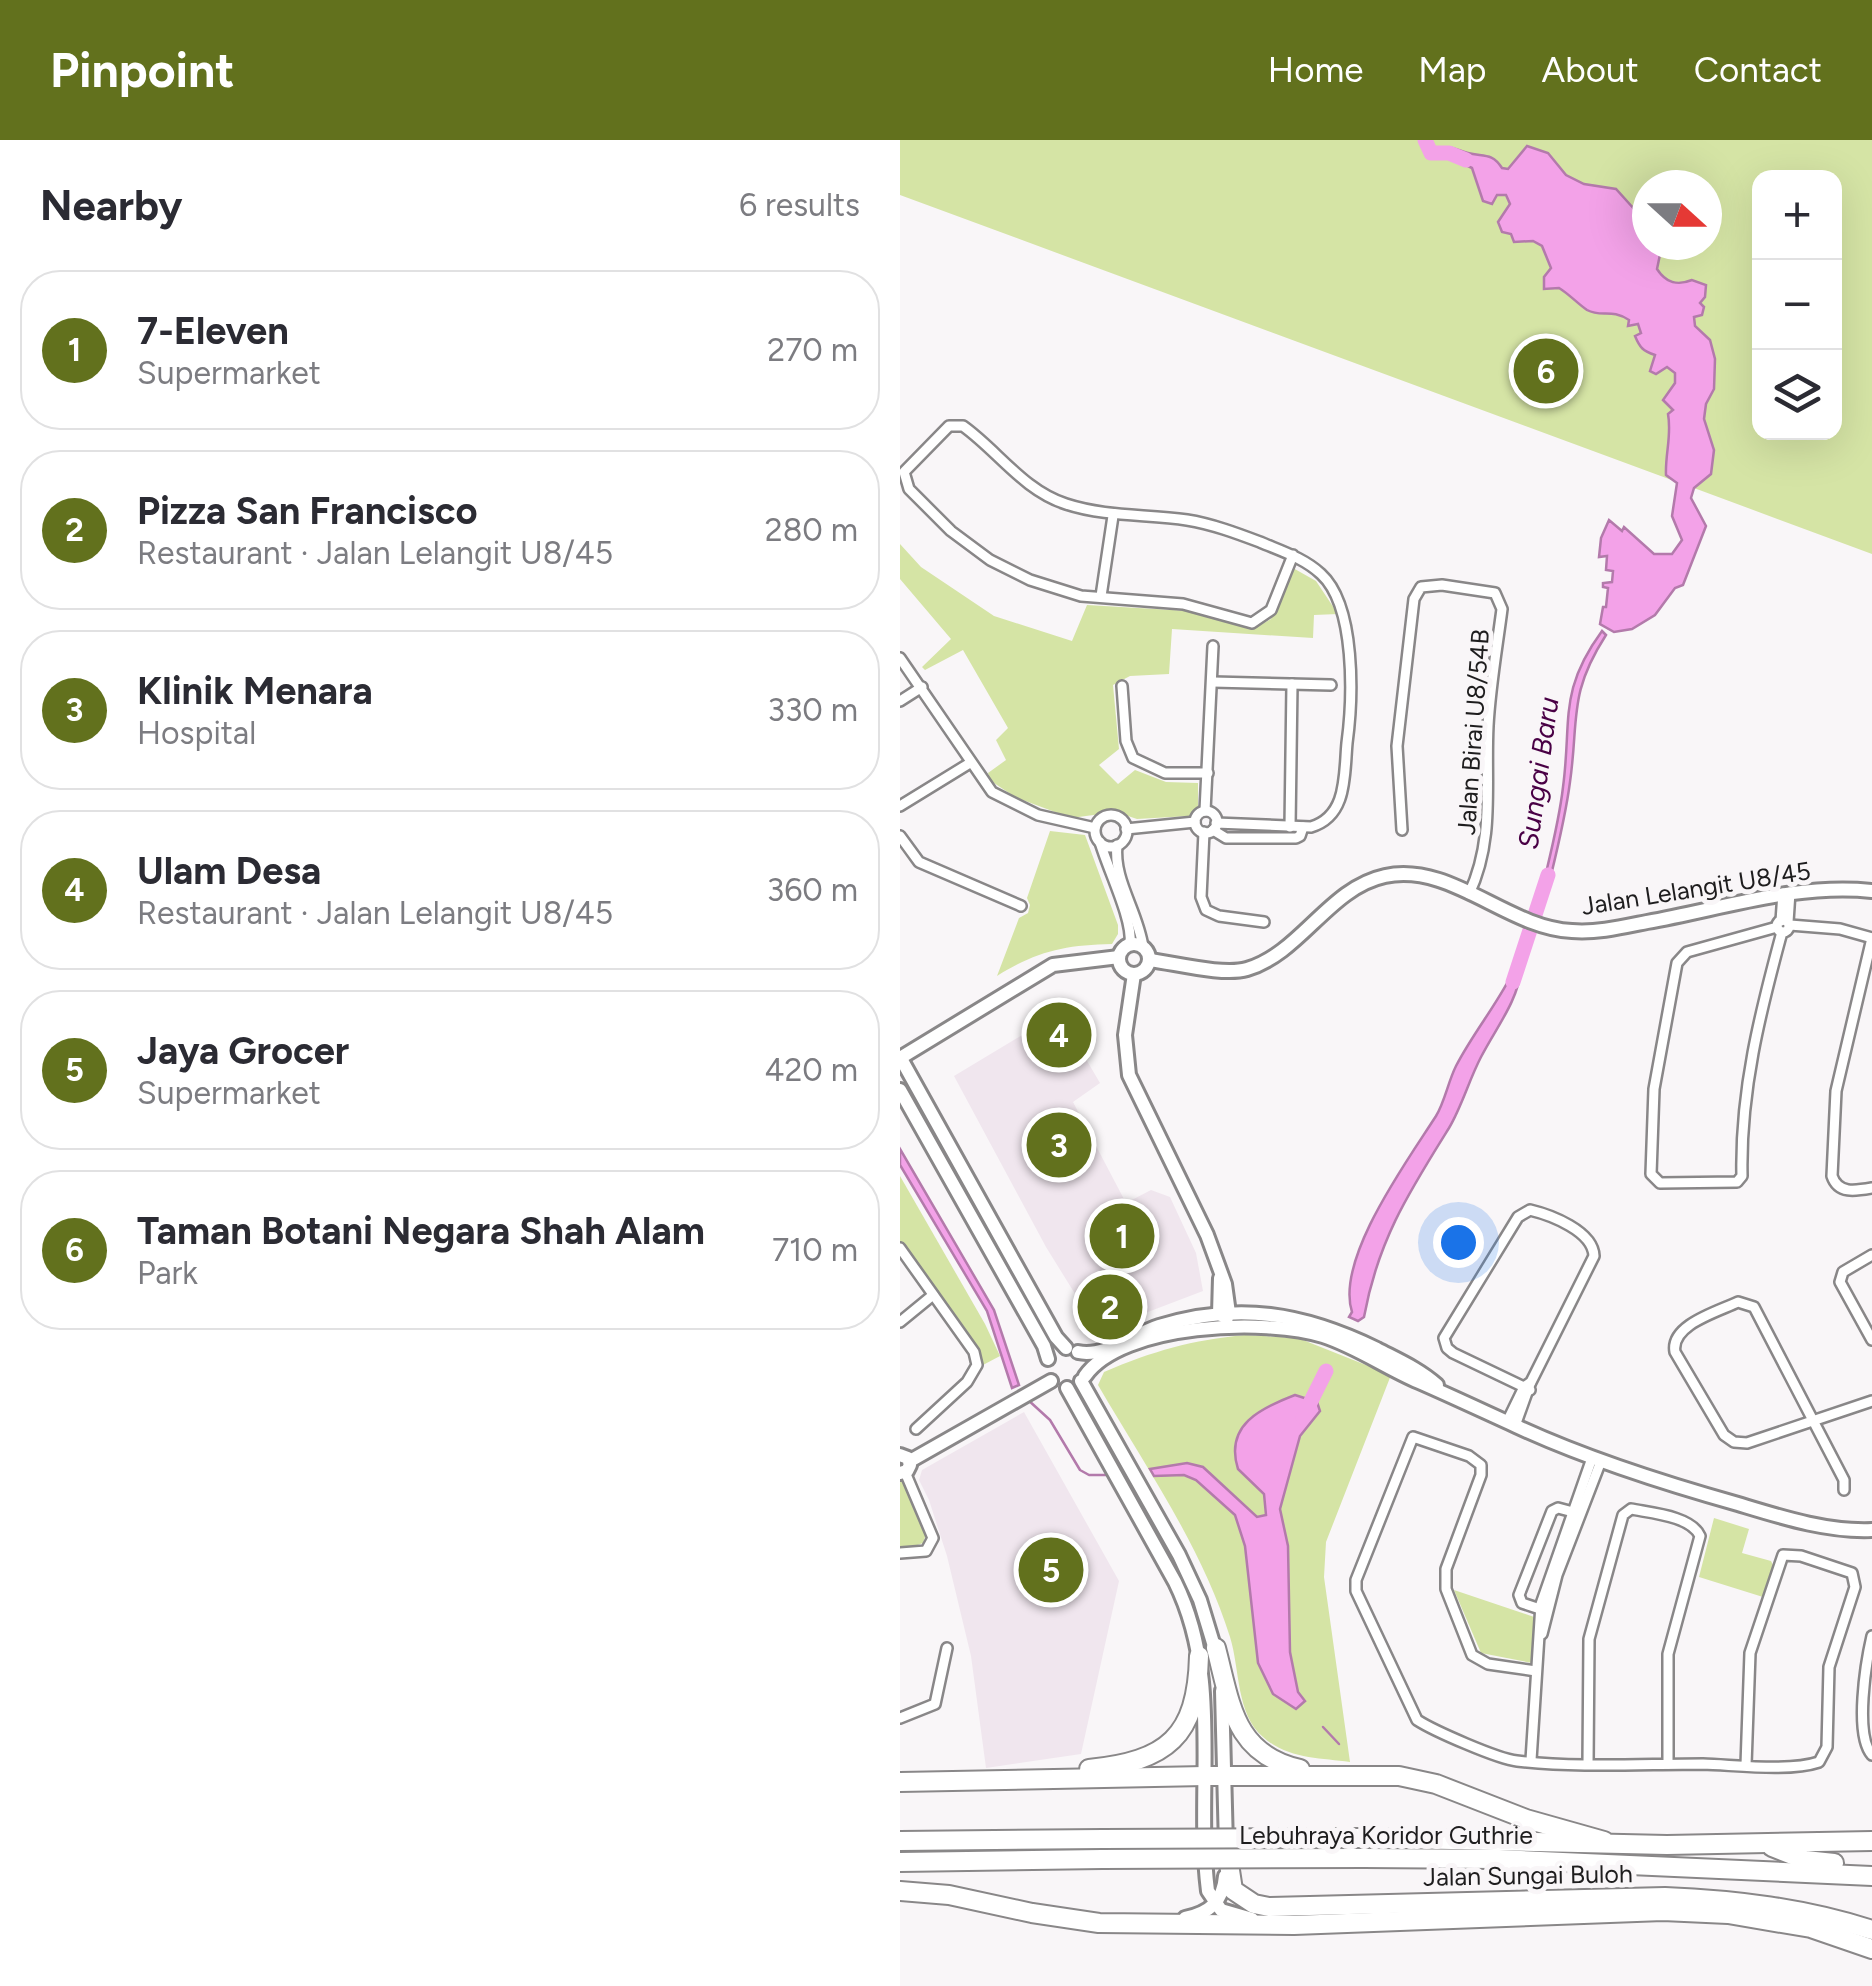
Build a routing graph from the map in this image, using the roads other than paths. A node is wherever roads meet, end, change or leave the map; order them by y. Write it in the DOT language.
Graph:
graph roads {
  1 [pos="1113,516"];
  2 [pos="1294,556"];
  3 [pos="1100,596"];
  4 [pos="1213,646"];
  5 [pos="900,658"];
  6 [pos="1213,682"];
  7 [pos="1292,684"];
  8 [pos="1330,685"];
  9 [pos="1122,686"];
  10 [pos="922,687"];
  11 [pos="900,701"];
  12 [pos="970,764"];
  13 [pos="1208,772"];
  14 [pos="900,806"];
  15 [pos="1205,811"];
  16 [pos="1195,822"];
  17 [pos="1290,827"];
  18 [pos="1303,827"];
  19 [pos="1095,828"];
  20 [pos="1211,828"];
  21 [pos="1126,829"];
  22 [pos="1402,830"];
  23 [pos="900,836"];
  24 [pos="1100,842"];
  25 [pos="1118,845"];
  26 [pos="1872,891"];
  27 [pos="1786,892"];
  28 [pos="1469,894"];
  29 [pos="1021,906"];
  30 [pos="1264,922"];
  31 [pos="1783,925"];
  32 [pos="1872,938"];
  33 [pos="1141,950"];
  34 [pos="1118,957"];
  35 [pos="1134,974"];
  36 [pos="900,1057"];
  37 [pos="900,1090"];
  38 [pos="1872,1188"];
  39 [pos="900,1248"];
  40 [pos="1872,1255"];
  41 [pos="1221,1282"];
  42 [pos="933,1295"];
  43 [pos="1261,1313"];
  44 [pos="1224,1314"];
  45 [pos="1198,1316"];
  46 [pos="900,1322"];
  47 [pos="1242,1326"];
  48 [pos="1306,1326"];
  49 [pos="1210,1328"];
  50 [pos="1872,1340"];
  51 [pos="1072,1350"];
  52 [pos="1048,1359"];
  53 [pos="1083,1378"];
  54 [pos="1051,1382"];
  55 [pos="1528,1386"];
  56 [pos="1067,1388"];
  57 [pos="1872,1401"];
  58 [pos="1814,1418"];
  59 [pos="1511,1424"];
  60 [pos="916,1429"];
  61 [pos="1596,1459"];
  62 [pos="904,1465"];
  63 [pos="1844,1490"];
  64 [pos="1572,1512"];
  65 [pos="1872,1530"];
  66 [pos="900,1553"];
  67 [pos="1540,1609"];
  68 [pos="1872,1636"];
  69 [pos="1539,1641"];
  70 [pos="948,1648"];
  71 [pos="1208,1652"];
  72 [pos="1536,1671"];
  73 [pos="900,1718"];
  74 [pos="1872,1754"];
  75 [pos="1531,1760"];
  76 [pos="1588,1764"];
  77 [pos="1668,1764"];
  78 [pos="1746,1765"];
  79 [pos="1214,1776"];
  80 [pos="1334,1776"];
  81 [pos="1046,1780"];
  82 [pos="900,1782"];
  83 [pos="900,1841"];
  84 [pos="1604,1841"];
  85 [pos="1872,1841"];
  86 [pos="1226,1844"];
  87 [pos="1767,1845"];
  88 [pos="900,1862"];
  89 [pos="1872,1865"];
  90 [pos="1872,1876"];
  91 [pos="900,1891"];
  92 [pos="1216,1904"];
  93 [pos="1159,1924"];
  94 [pos="1294,1925"];
  95 [pos="1872,1930"];
  96 [pos="1872,1948"];
  1 -- 2 [label="street"];
  1 -- 3 [label="street"];
  1 -- 3 [label="street"];
  2 -- 3 [label="street"];
  2 -- 18 [label="street"];
  4 -- 6 [label="street"];
  5 -- 10 [label="street"];
  6 -- 7 [label="street"];
  6 -- 13 [label="street"];
  7 -- 8 [label="street"];
  7 -- 17 [label="street"];
  9 -- 13 [label="street"];
  10 -- 11 [label="street"];
  10 -- 12 [label="street"];
  12 -- 14 [label="street"];
  12 -- 19 [label="street"];
  13 -- 15 [label="street"];
  15 -- 16 [label="street"];
  15 -- 20 [label="street"];
  16 -- 20 [label="street"];
  16 -- 21 [label="street"];
  17 -- 18 [label="street"];
  17 -- 20 [label="street"];
  18 -- 20 [label="street"];
  19 -- 21 [label="street"];
  19 -- 24 [label="street"];
  20 -- 30 [label="street"];
  21 -- 25 [label="street"];
  22 -- 28 [label="street, Jalan Birai U8/54B"];
  23 -- 29 [label="street"];
  24 -- 25 [label="street"];
  24 -- 33 [label="street"];
  25 -- 33 [label="street"];
  26 -- 27 [label="street, Jalan Lelangit U8/45"];
  27 -- 28 [label="street, Jalan Lelangit U8/45"];
  27 -- 31 [label="street"];
  28 -- 33 [label="street, Jalan Lelangit U8/45"];
  31 -- 31 [label="street"];
  31 -- 32 [label="street"];
  32 -- 38 [label="street"];
  33 -- 34 [label="street"];
  33 -- 35 [label="street"];
  34 -- 35 [label="street"];
  34 -- 36 [label="street"];
  35 -- 41 [label="street"];
  36 -- 51 [label="street"];
  37 -- 52 [label="street"];
  39 -- 42 [label="street"];
  40 -- 50 [label="street"];
  41 -- 43 [label="street"];
  41 -- 44 [label="street"];
  41 -- 45 [label="street"];
  42 -- 46 [label="street"];
  42 -- 60 [label="street"];
  43 -- 44 [label="street"];
  43 -- 48 [label="street"];
  44 -- 45 [label="street"];
  44 -- 47 [label="street"];
  44 -- 49 [label="street"];
  45 -- 51 [label="street"];
  47 -- 48 [label="street"];
  47 -- 49 [label="street"];
  48 -- 59 [label="street"];
  49 -- 53 [label="street"];
  51 -- 52 [label="street"];
  51 -- 53 [label="street"];
  52 -- 54 [label="street"];
  53 -- 56 [label="street"];
  53 -- 71 [label="street"];
  54 -- 56 [label="street"];
  54 -- 62 [label="street"];
  55 -- 55 [label="street"];
  55 -- 59 [label="street"];
  56 -- 71 [label="street"];
  57 -- 58 [label="street"];
  58 -- 58 [label="street"];
  58 -- 63 [label="street"];
  59 -- 61 [label="street"];
  61 -- 64 [label="street"];
  61 -- 65 [label="street"];
  61 -- 69 [label="street"];
  62 -- 66 [label="street"];
  64 -- 67 [label="street"];
  64 -- 67 [label="street"];
  67 -- 69 [label="street"];
  68 -- 74 [label="street"];
  69 -- 72 [label="street"];
  70 -- 73 [label="street"];
  71 -- 79 [label="street"];
  71 -- 80 [label="highway"];
  71 -- 81 [label="highway"];
  72 -- 75 [label="street"];
  72 -- 75 [label="street"];
  75 -- 76 [label="street"];
  76 -- 77 [label="street"];
  76 -- 77 [label="street"];
  77 -- 78 [label="street"];
  78 -- 78 [label="street"];
  79 -- 80 [label="highway"];
  79 -- 81 [label="highway"];
  79 -- 86 [label="street"];
  79 -- 92 [label="street"];
  80 -- 84 [label="highway"];
  81 -- 82 [label="highway"];
  83 -- 84 [label="highway, Lebuhraya Koridor Guthrie, bridge"];
  84 -- 87 [label="highway, Lebuhraya Koridor Guthrie"];
  85 -- 87 [label="highway, Lebuhraya Koridor Guthrie"];
  86 -- 92 [label="street"];
  86 -- 95 [label="highway, Jalan Sungai Buloh"];
  87 -- 89 [label="highway"];
  88 -- 90 [label="highway, Lebuhraya Koridor Guthrie, bridge"];
  91 -- 93 [label="highway, Jalan Sungai Buloh"];
  92 -- 93 [label="street"];
  92 -- 94 [label="street"];
  93 -- 94 [label="highway, Jalan Sungai Buloh"];
  94 -- 96 [label="highway, Jalan Sungai Buloh"];
}
